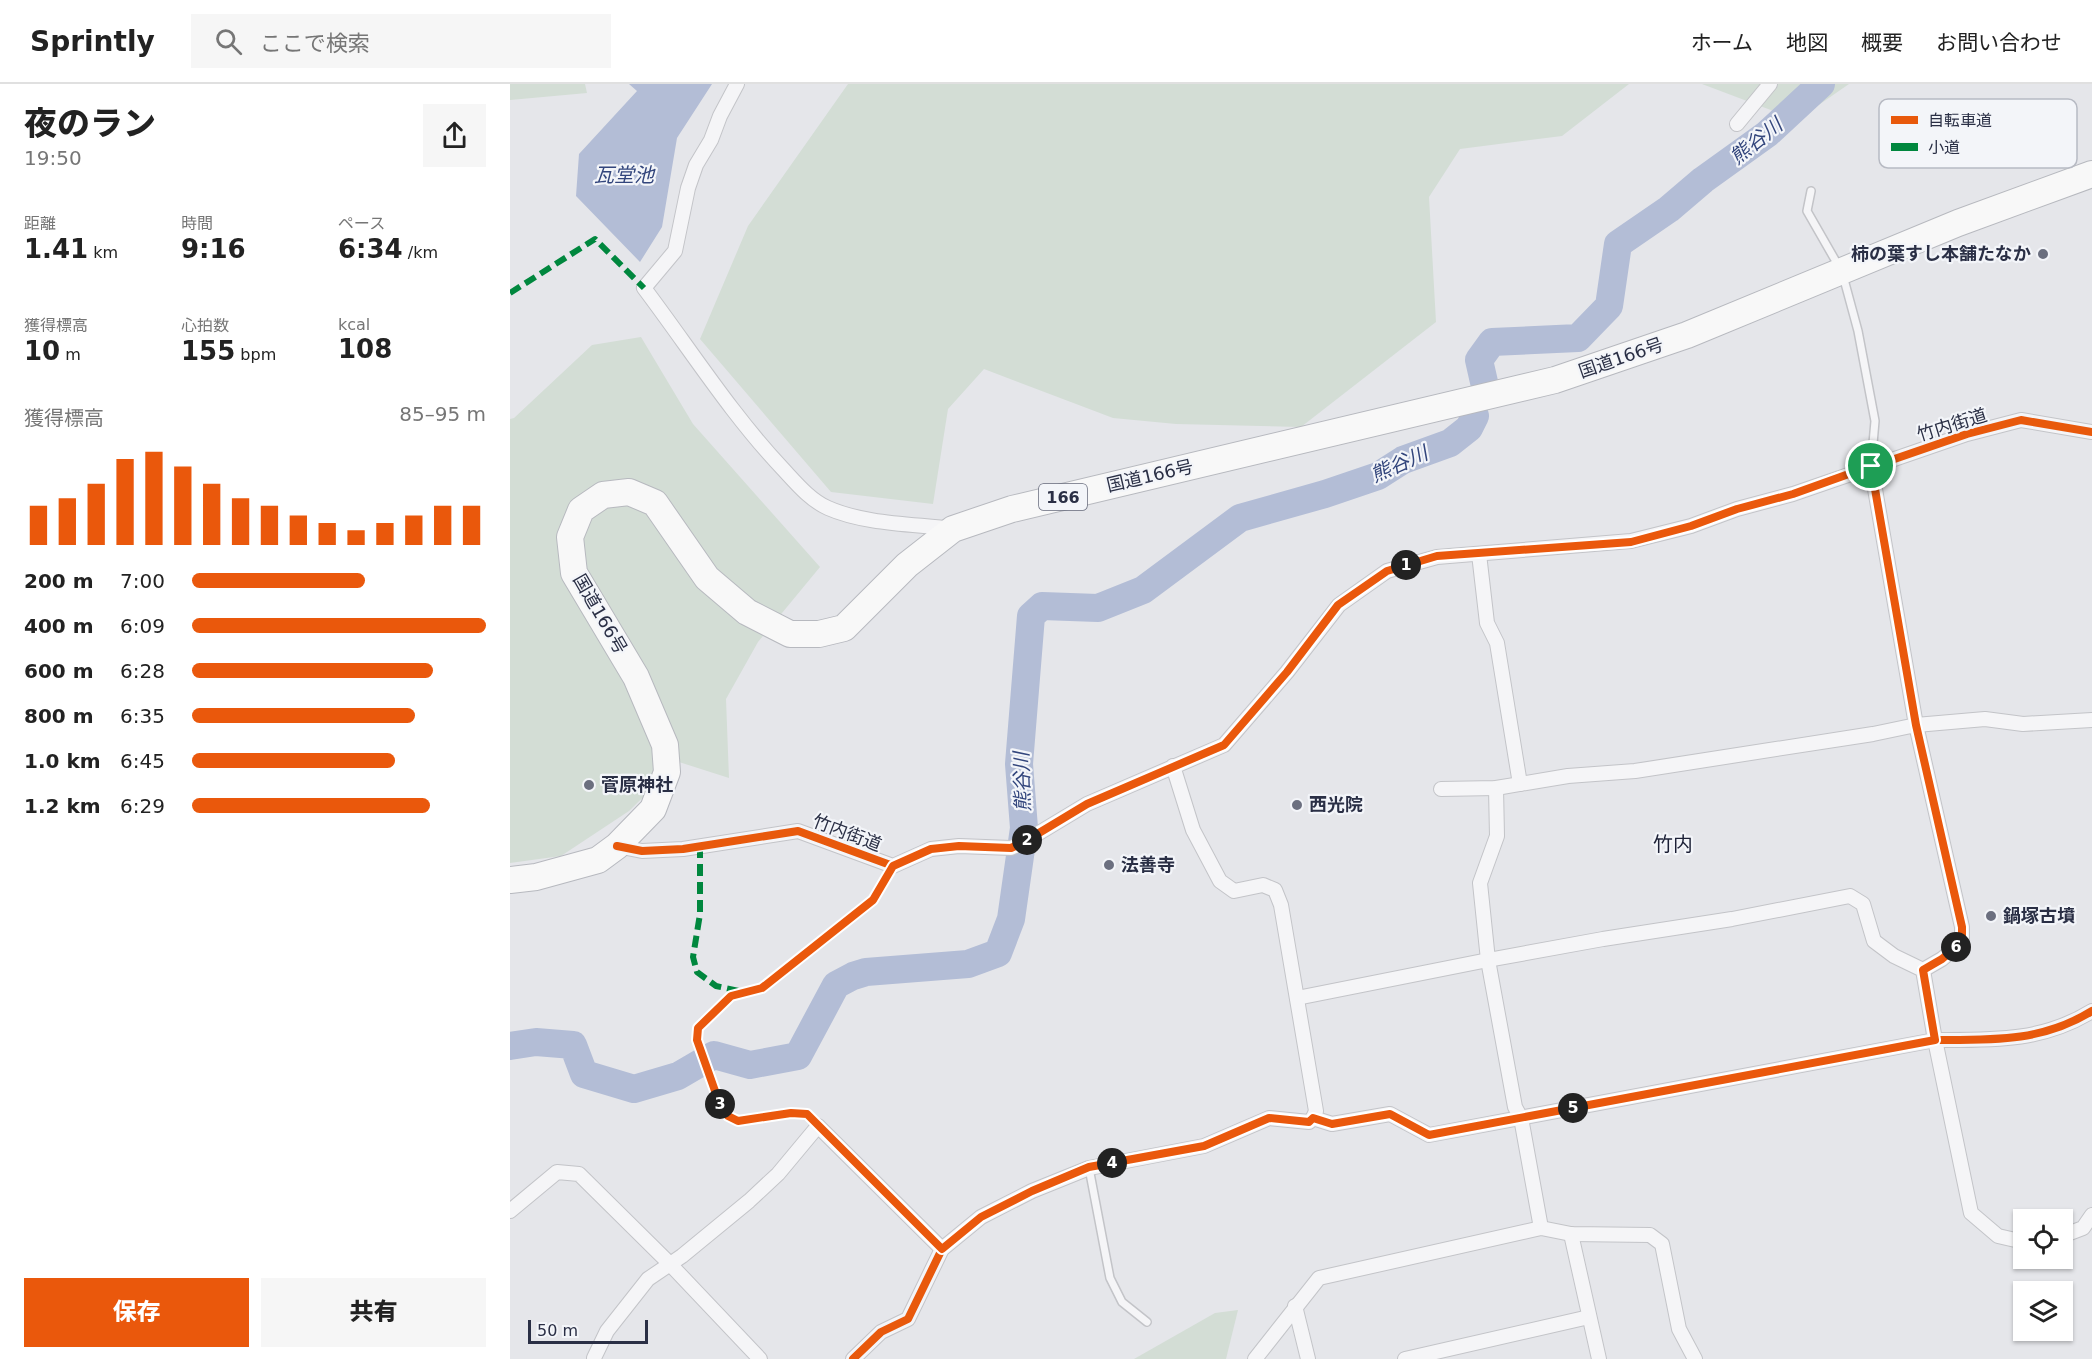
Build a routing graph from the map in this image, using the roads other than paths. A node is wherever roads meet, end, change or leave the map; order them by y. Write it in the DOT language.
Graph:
graph roads {
  1 [pos="737,84"];
  2 [pos="1770,84"];
  3 [pos="1737,124"];
  4 [pos="2092,174"];
  5 [pos="1811,191"];
  6 [pos="1842,272"];
  7 [pos="2092,432"];
  8 [pos="1871,466"];
  9 [pos="953,529"];
  10 [pos="1479,554"];
  11 [pos="2092,720"];
  12 [pos="1916,725"];
  13 [pos="1173,766"];
  14 [pos="1520,784"];
  15 [pos="1496,788"];
  16 [pos="1441,789"];
  17 [pos="616,846"];
  18 [pos="893,866"];
  19 [pos="510,880"];
  20 [pos="1488,960"];
  21 [pos="1923,970"];
  22 [pos="1297,998"];
  23 [pos="2092,1011"];
  24 [pos="1935,1040"];
  25 [pos="1313,1118"];
  26 [pos="1521,1118"];
  27 [pos="818,1126"];
  28 [pos="1089,1167"];
  29 [pos="510,1211"];
  30 [pos="2092,1215"];
  31 [pos="1541,1228"];
  32 [pos="2073,1232"];
  33 [pos="1571,1234"];
  34 [pos="2013,1239"];
  35 [pos="942,1249"];
  36 [pos="669,1263"];
  37 [pos="1295,1306"];
  38 [pos="1589,1317"];
  39 [pos="1147,1322"];
  40 [pos="594,1358"];
  41 [pos="760,1359"];
  42 [pos="853,1359"];
  43 [pos="1255,1359"];
  44 [pos="1308,1359"];
  45 [pos="1405,1359"];
  46 [pos="1599,1359"];
  47 [pos="1695,1359"];
  1 -- 9 [label="street"];
  2 -- 3 [label="street"];
  4 -- 6 [label="highway, 国道166号 / 166"];
  5 -- 6 [label="lane"];
  6 -- 8 [label="lane"];
  6 -- 9 [label="highway, 国道166号 / 166"];
  7 -- 8 [label="street, 竹内街道"];
  8 -- 10 [label="street, 竹内街道"];
  8 -- 12 [label="street"];
  9 -- 17 [label="highway, 国道166号 / 166"];
  10 -- 13 [label="street, 竹内街道"];
  10 -- 14 [label="street"];
  11 -- 12 [label="street"];
  12 -- 14 [label="street"];
  12 -- 21 [label="street"];
  13 -- 18 [label="street, 竹内街道"];
  13 -- 22 [label="street"];
  14 -- 15 [label="street"];
  15 -- 16 [label="street"];
  15 -- 20 [label="street"];
  17 -- 18 [label="street, 竹内街道"];
  17 -- 19 [label="highway, 国道166号 / 166"];
  18 -- 27 [label="lane"];
  20 -- 21 [label="street"];
  20 -- 22 [label="street"];
  20 -- 26 [label="street"];
  21 -- 24 [label="street"];
  22 -- 25 [label="street"];
  23 -- 24 [label="street"];
  24 -- 26 [label="street"];
  24 -- 34 [label="street"];
  25 -- 26 [label="street"];
  25 -- 28 [label="street"];
  26 -- 31 [label="street"];
  27 -- 35 [label="street"];
  27 -- 36 [label="street"];
  28 -- 35 [label="street"];
  28 -- 39 [label="lane"];
  29 -- 36 [label="street"];
  30 -- 32 [label="street"];
  31 -- 33 [label="street"];
  31 -- 37 [label="street"];
  33 -- 38 [label="street"];
  33 -- 47 [label="street"];
  35 -- 42 [label="street"];
  36 -- 40 [label="street"];
  36 -- 41 [label="street"];
  37 -- 43 [label="street"];
  37 -- 44 [label="street"];
  38 -- 45 [label="street"];
  38 -- 46 [label="street"];
}
